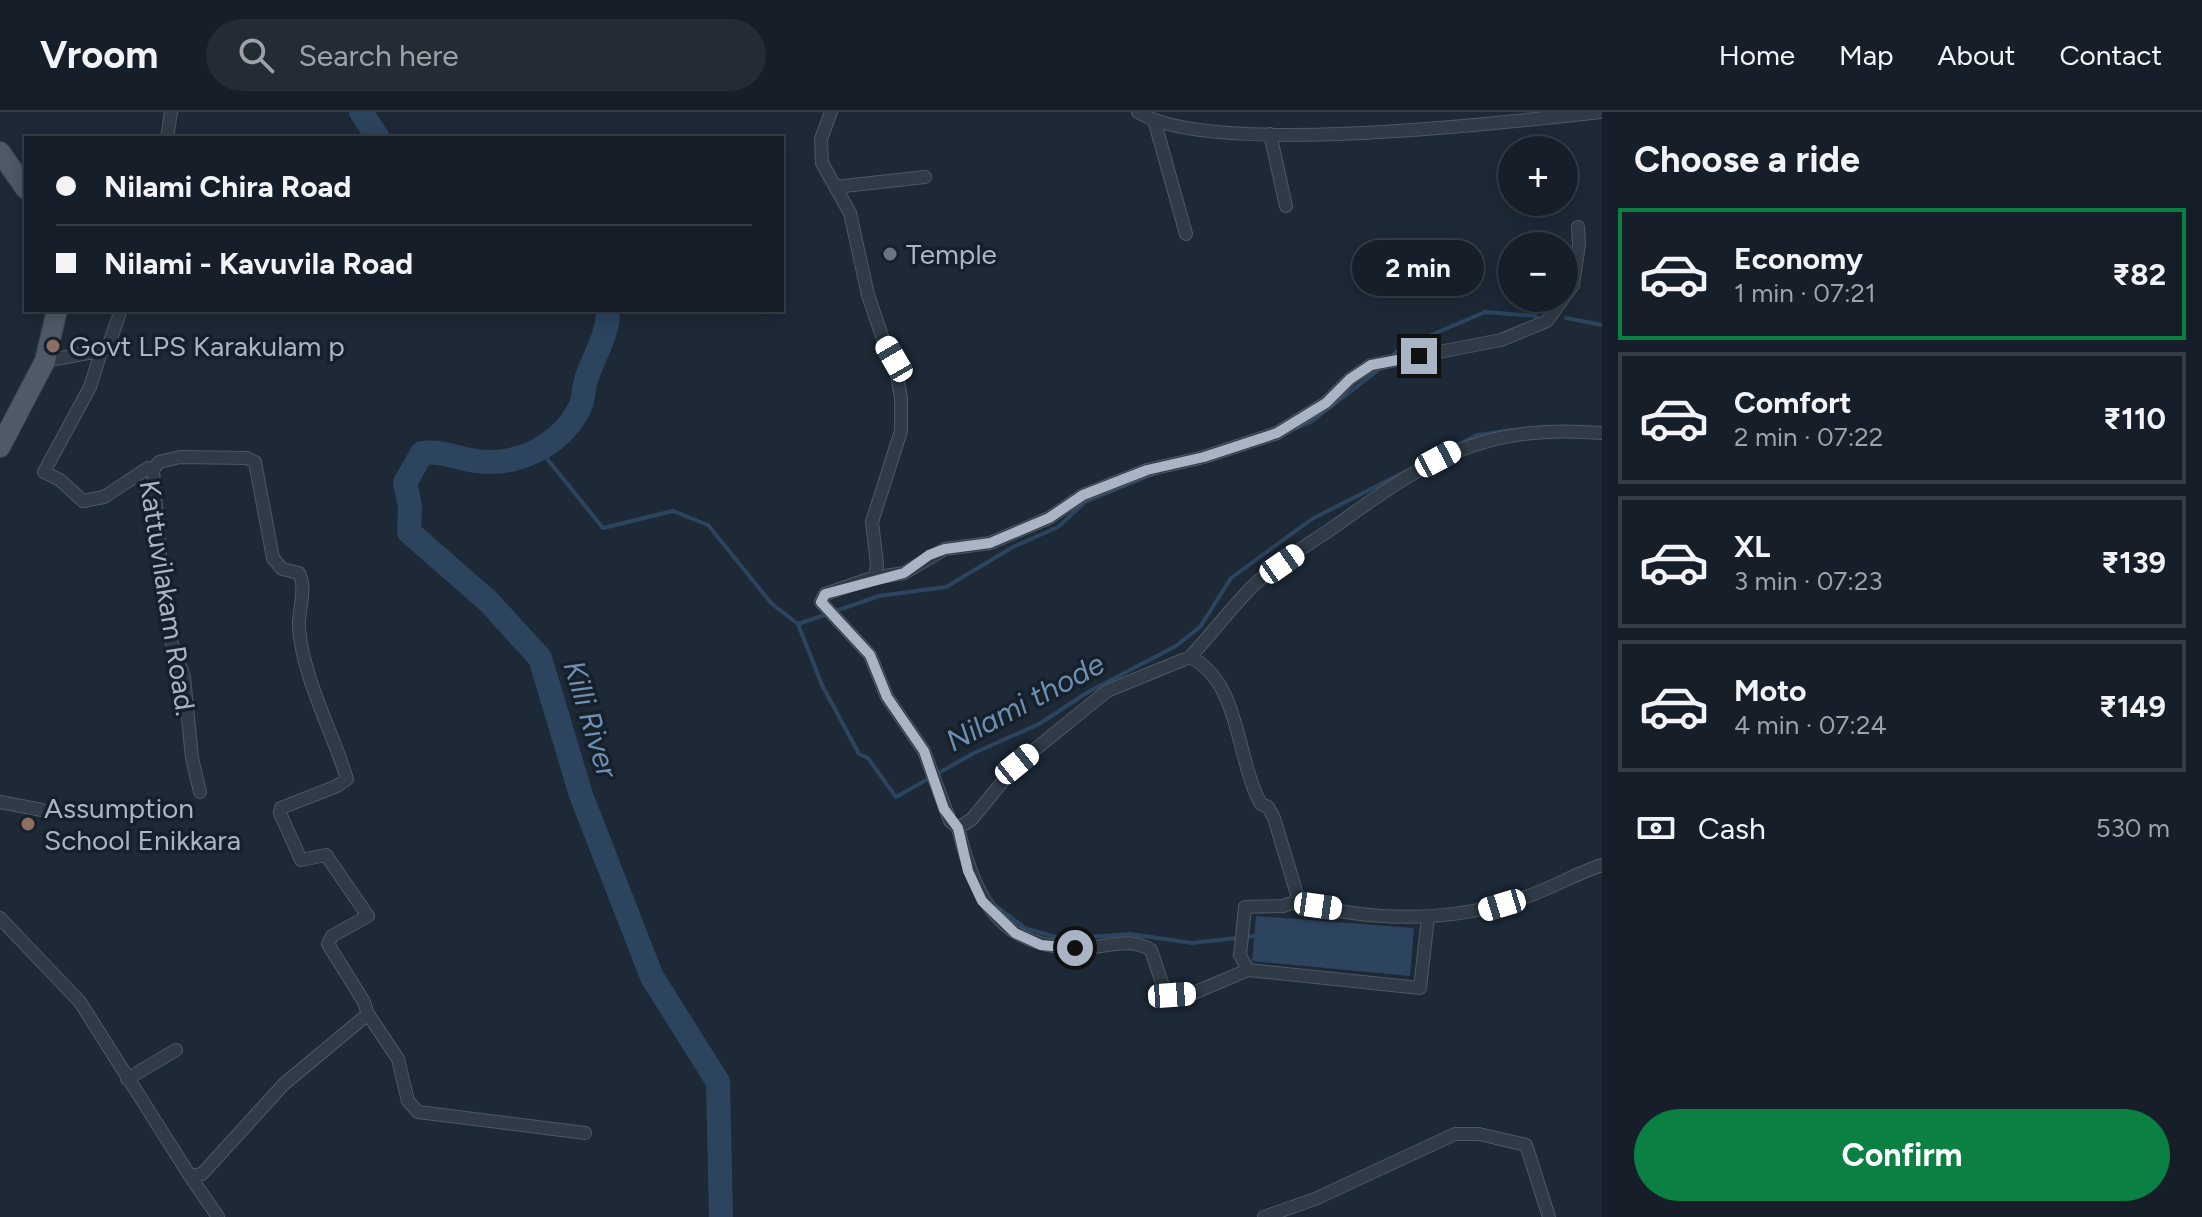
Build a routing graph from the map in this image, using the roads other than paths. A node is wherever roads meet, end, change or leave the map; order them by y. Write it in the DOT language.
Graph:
graph roads {
  1 [pos="171,112"];
  2 [pos="831,112"];
  3 [pos="1138,112"];
  4 [pos="1601,112"];
  5 [pos="1155,123"];
  6 [pos="1270,134"];
  7 [pos="167,136"];
  8 [pos="0,152"];
  9 [pos="6,172"];
  10 [pos="925,177"];
  11 [pos="24,187"];
  12 [pos="835,187"];
  13 [pos="1286,206"];
  14 [pos="1578,227"];
  15 [pos="1186,234"];
  16 [pos="57,312"];
  17 [pos="120,312"];
  18 [pos="101,352"];
  19 [pos="45,361"];
  20 [pos="1602,433"];
  21 [pos="0,447"];
  22 [pos="153,470"];
  23 [pos="873,578"];
  24 [pos="1190,657"];
  25 [pos="200,792"];
  26 [pos="0,802"];
  27 [pos="42,810"];
  28 [pos="958,828"];
  29 [pos="1602,865"];
  30 [pos="1299,901"];
  31 [pos="1428,917"];
  32 [pos="0,918"];
  33 [pos="1248,970"];
  34 [pos="368,1014"];
  35 [pos="176,1050"];
  36 [pos="127,1079"];
  37 [pos="585,1133"];
  38 [pos="190,1176"];
  39 [pos="218,1217"];
  40 [pos="1264,1217"];
  41 [pos="1549,1217"];
  1 -- 7 [label="street"];
  2 -- 12 [label="street"];
  3 -- 5 [label="street"];
  4 -- 6 [label="street"];
  5 -- 6 [label="street"];
  5 -- 15 [label="street"];
  6 -- 13 [label="street"];
  8 -- 9 [label="main road"];
  9 -- 11 [label="main road"];
  10 -- 12 [label="street"];
  12 -- 23 [label="street"];
  14 -- 23 [label="street"];
  16 -- 19 [label="main road"];
  17 -- 18 [label="street"];
  18 -- 19 [label="street"];
  18 -- 22 [label="street, Kattuvilakam Road."];
  19 -- 21 [label="main road"];
  20 -- 24 [label="street"];
  22 -- 25 [label="street, Kattuvilakam Road."];
  22 -- 34 [label="street"];
  23 -- 28 [label="street"];
  24 -- 28 [label="street"];
  24 -- 30 [label="street"];
  26 -- 27 [label="street"];
  28 -- 33 [label="street"];
  29 -- 31 [label="street"];
  30 -- 31 [label="street"];
  30 -- 33 [label="street"];
  31 -- 33 [label="street"];
  32 -- 36 [label="street"];
  34 -- 37 [label="street"];
  34 -- 38 [label="street"];
  35 -- 36 [label="street"];
  36 -- 38 [label="street"];
  38 -- 39 [label="street"];
  40 -- 41 [label="street"];
}
